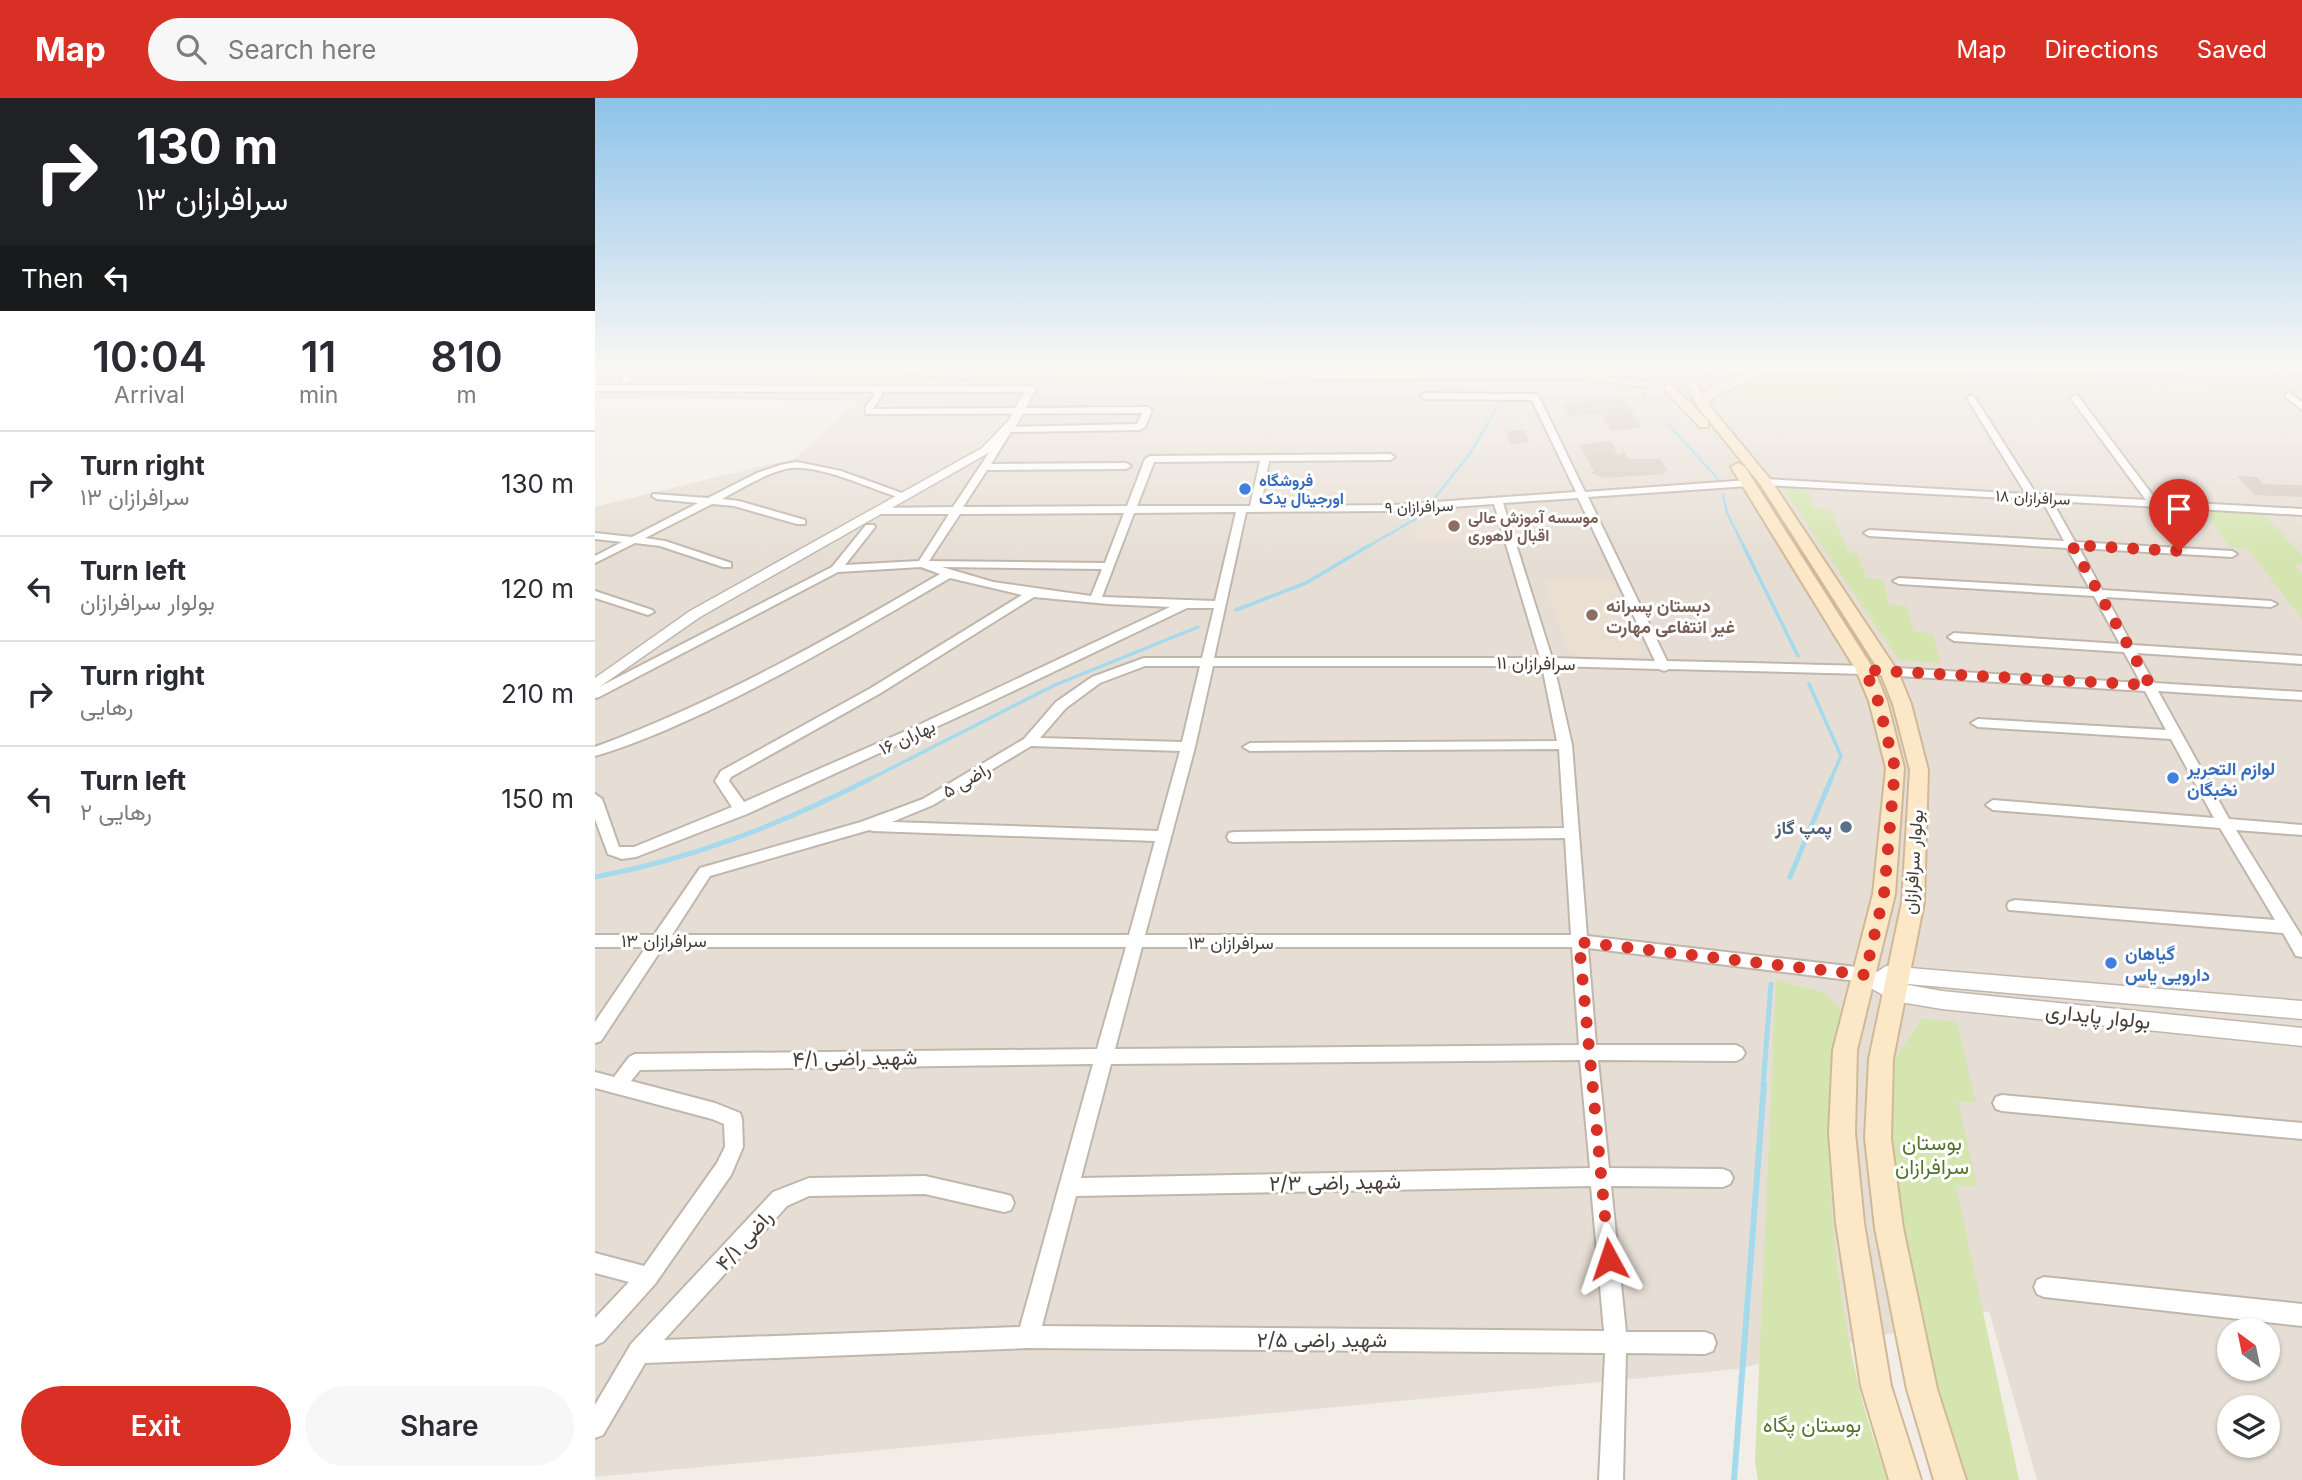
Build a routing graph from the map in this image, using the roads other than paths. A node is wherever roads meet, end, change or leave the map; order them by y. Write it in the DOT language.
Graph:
graph roads {
  1 [pos="1025,430"];
  2 [pos="1551,430"];
  3 [pos="1709,430"];
  4 [pos="1721,430"];
  5 [pos="1993,430"];
  6 [pos="2099,430"];
  7 [pos="1008,431"];
  8 [pos="1390,457"];
  9 [pos="1265,458"];
  10 [pos="985,467"];
  11 [pos="1126,467"];
  12 [pos="1757,482"];
  13 [pos="1583,495"];
  14 [pos="657,496"];
  15 [pos="905,496"];
  16 [pos="2039,497"];
  17 [pos="712,499"];
  18 [pos="1498,502"];
  19 [pos="2154,504"];
  20 [pos="1242,508"];
  21 [pos="1255,508"];
  22 [pos="958,509"];
  23 [pos="1129,509"];
  24 [pos="877,511"];
  25 [pos="2302,512"];
  26 [pos="800,522"];
  27 [pos="870,527"];
  28 [pos="1869,533"];
  29 [pos="595,536"];
  30 [pos="633,539"];
  31 [pos="2072,545"];
  32 [pos="2232,554"];
  33 [pos="595,560"];
  34 [pos="922,564"];
  35 [pos="727,565"];
  36 [pos="1108,566"];
  37 [pos="836,569"];
  38 [pos="947,575"];
  39 [pos="1899,581"];
  40 [pos="1034,592"];
  41 [pos="595,594"];
  42 [pos="2099,594"];
  43 [pos="1096,600"];
  44 [pos="1186,604"];
  45 [pos="2271,604"];
  46 [pos="1221,605"];
  47 [pos="648,612"];
  48 [pos="1954,637"];
  49 [pos="2130,650"];
  50 [pos="2302,660"];
  51 [pos="1547,662"];
  52 [pos="1206,664"];
  53 [pos="1664,667"];
  54 [pos="1865,670"];
  55 [pos="1889,672"];
  56 [pos="595,685"];
  57 [pos="2150,685"];
  58 [pos="595,694"];
  59 [pos="2302,696"];
  60 [pos="1978,723"];
  61 [pos="2176,735"];
  62 [pos="1029,743"];
  63 [pos="1565,745"];
  64 [pos="1188,747"];
  65 [pos="1250,747"];
  66 [pos="595,752"];
  67 [pos="595,799"];
  68 [pos="1993,805"];
  69 [pos="742,810"];
  70 [pos="2224,823"];
  71 [pos="866,826"];
  72 [pos="2302,830"];
  73 [pos="1571,833"];
  74 [pos="1165,836"];
  75 [pos="1234,837"];
  76 [pos="2015,906"];
  77 [pos="2285,927"];
  78 [pos="661,940"];
  79 [pos="595,941"];
  80 [pos="1136,942"];
  81 [pos="1579,942"];
  82 [pos="2302,951"];
  83 [pos="1865,975"];
  84 [pos="1896,983"];
  85 [pos="2302,1010"];
  86 [pos="595,1036"];
  87 [pos="2302,1037"];
  88 [pos="1588,1052"];
  89 [pos="1736,1053"];
  90 [pos="1103,1056"];
  91 [pos="595,1080"];
  92 [pos="618,1086"];
  93 [pos="2002,1103"];
  94 [pos="2302,1131"];
  95 [pos="1602,1177"];
  96 [pos="1723,1178"];
  97 [pos="1069,1188"];
  98 [pos="1004,1203"];
  99 [pos="595,1263"];
  100 [pos="648,1277"];
  101 [pos="2044,1287"];
  102 [pos="2302,1315"];
  103 [pos="595,1334"];
  104 [pos="1028,1337"];
  105 [pos="1616,1341"];
  106 [pos="1705,1343"];
  107 [pos="639,1352"];
  108 [pos="595,1427"];
  109 [pos="1611,1480"];
  110 [pos="1905,1480"];
  111 [pos="1951,1480"];
  1 -- 7 [label="street"];
  2 -- 13 [label="street"];
  3 -- 12 [label="main road, بولوار سرافرازان"];
  4 -- 12 [label="main road, بولوار سرافرازان"];
  5 -- 16 [label="street"];
  6 -- 19 [label="street"];
  7 -- 10 [label="street"];
  7 -- 15 [label="street"];
  8 -- 9 [label="street"];
  9 -- 21 [label="street"];
  9 -- 23 [label="street"];
  10 -- 11 [label="street"];
  10 -- 22 [label="street"];
  12 -- 13 [label="street, سرافرازان ۹"];
  12 -- 16 [label="street, سرافرازان ۱۸"];
  12 -- 54 [label="main road, بولوار سرافرازان"];
  12 -- 55 [label="main road, بولوار سرافرازان"];
  13 -- 18 [label="street, سرافرازان ۹"];
  13 -- 53 [label="street"];
  14 -- 17 [label="street"];
  15 -- 17 [label="street"];
  15 -- 24 [label="street"];
  16 -- 19 [label="street, سرافرازان ۱۸"];
  16 -- 31 [label="street"];
  17 -- 26 [label="street"];
  17 -- 30 [label="street"];
  18 -- 21 [label="street, سرافرازان ۹"];
  18 -- 51 [label="street"];
  19 -- 25 [label="street, سرافرازان ۱۸"];
  20 -- 21 [label="street, سرافرازان ۹"];
  20 -- 23 [label="street, سرافرازان ۹"];
  20 -- 46 [label="street"];
  22 -- 23 [label="street, سرافرازان ۹"];
  22 -- 24 [label="street, سرافرازان ۹"];
  22 -- 34 [label="street"];
  23 -- 36 [label="street"];
  24 -- 56 [label="street"];
  27 -- 37 [label="street"];
  28 -- 31 [label="street"];
  29 -- 30 [label="street"];
  30 -- 33 [label="street"];
  30 -- 35 [label="street"];
  31 -- 32 [label="street"];
  31 -- 42 [label="street"];
  34 -- 36 [label="street"];
  34 -- 37 [label="street"];
  34 -- 38 [label="street"];
  36 -- 43 [label="street"];
  37 -- 58 [label="street"];
  38 -- 40 [label="street"];
  38 -- 66 [label="street"];
  39 -- 42 [label="street"];
  40 -- 43 [label="street"];
  40 -- 69 [label="street"];
  41 -- 47 [label="street"];
  42 -- 45 [label="street"];
  42 -- 49 [label="street"];
  43 -- 44 [label="street"];
  44 -- 46 [label="street"];
  44 -- 69 [label="street, بهاران ۱۶"];
  46 -- 52 [label="street"];
  48 -- 49 [label="street"];
  49 -- 50 [label="street"];
  49 -- 57 [label="street"];
  51 -- 52 [label="street, سرافرازان ۱۱"];
  51 -- 53 [label="street, سرافرازان ۱۱"];
  51 -- 63 [label="street"];
  52 -- 62 [label="street, راضی ۵"];
  52 -- 64 [label="street"];
  53 -- 54 [label="street, سرافرازان ۱۱"];
  54 -- 55 [label="street, سرافرازان ۱۱"];
  54 -- 83 [label="main road, بولوار سرافرازان"];
  55 -- 57 [label="street, سرافرازان ۱۱"];
  55 -- 84 [label="main road, بولوار سرافرازان"];
  57 -- 59 [label="street, سرافرازان ۱۱"];
  57 -- 61 [label="street"];
  60 -- 61 [label="street"];
  61 -- 70 [label="street"];
  62 -- 64 [label="street"];
  62 -- 71 [label="street, راضی ۵"];
  63 -- 65 [label="street"];
  63 -- 73 [label="street"];
  64 -- 74 [label="street"];
  67 -- 69 [label="street, بهاران ۱۶"];
  68 -- 70 [label="street"];
  70 -- 72 [label="street"];
  70 -- 77 [label="street"];
  71 -- 74 [label="street"];
  71 -- 78 [label="street, راضی ۵"];
  73 -- 75 [label="street"];
  73 -- 81 [label="street"];
  74 -- 80 [label="street"];
  76 -- 77 [label="street"];
  77 -- 82 [label="street"];
  78 -- 79 [label="street, سرافرازان ۱۳"];
  78 -- 80 [label="street, سرافرازان ۱۳"];
  78 -- 86 [label="street"];
  80 -- 81 [label="street, سرافرازان ۱۳"];
  80 -- 90 [label="street"];
  81 -- 83 [label="street, سرافرازان ۱۳"];
  81 -- 88 [label="street"];
  83 -- 84 [label="street"];
  83 -- 110 [label="main road, بولوار سرافرازان"];
  84 -- 85 [label="street, بولوار پایداری"];
  84 -- 87 [label="street, بولوار پایداری"];
  84 -- 111 [label="main road, بولوار سرافرازان"];
  88 -- 89 [label="street"];
  88 -- 90 [label="street"];
  88 -- 95 [label="street"];
  90 -- 92 [label="street, شهید راضی ۴/۱"];
  90 -- 97 [label="street"];
  91 -- 92 [label="street"];
  92 -- 100 [label="street"];
  93 -- 94 [label="street"];
  95 -- 96 [label="street, شهید راضی ۲/۳"];
  95 -- 97 [label="street, شهید راضی ۲/۳"];
  95 -- 105 [label="street"];
  97 -- 104 [label="street"];
  98 -- 107 [label="street, راضی ۴/۱"];
  99 -- 100 [label="street"];
  100 -- 103 [label="street"];
  101 -- 102 [label="street"];
  104 -- 105 [label="street, شهید راضی ۲/۵"];
  104 -- 107 [label="street, شهید راضی ۲/۵"];
  105 -- 106 [label="street, شهید راضی ۲/۵"];
  105 -- 109 [label="street"];
  107 -- 108 [label="street, راضی ۴/۱"];
}
